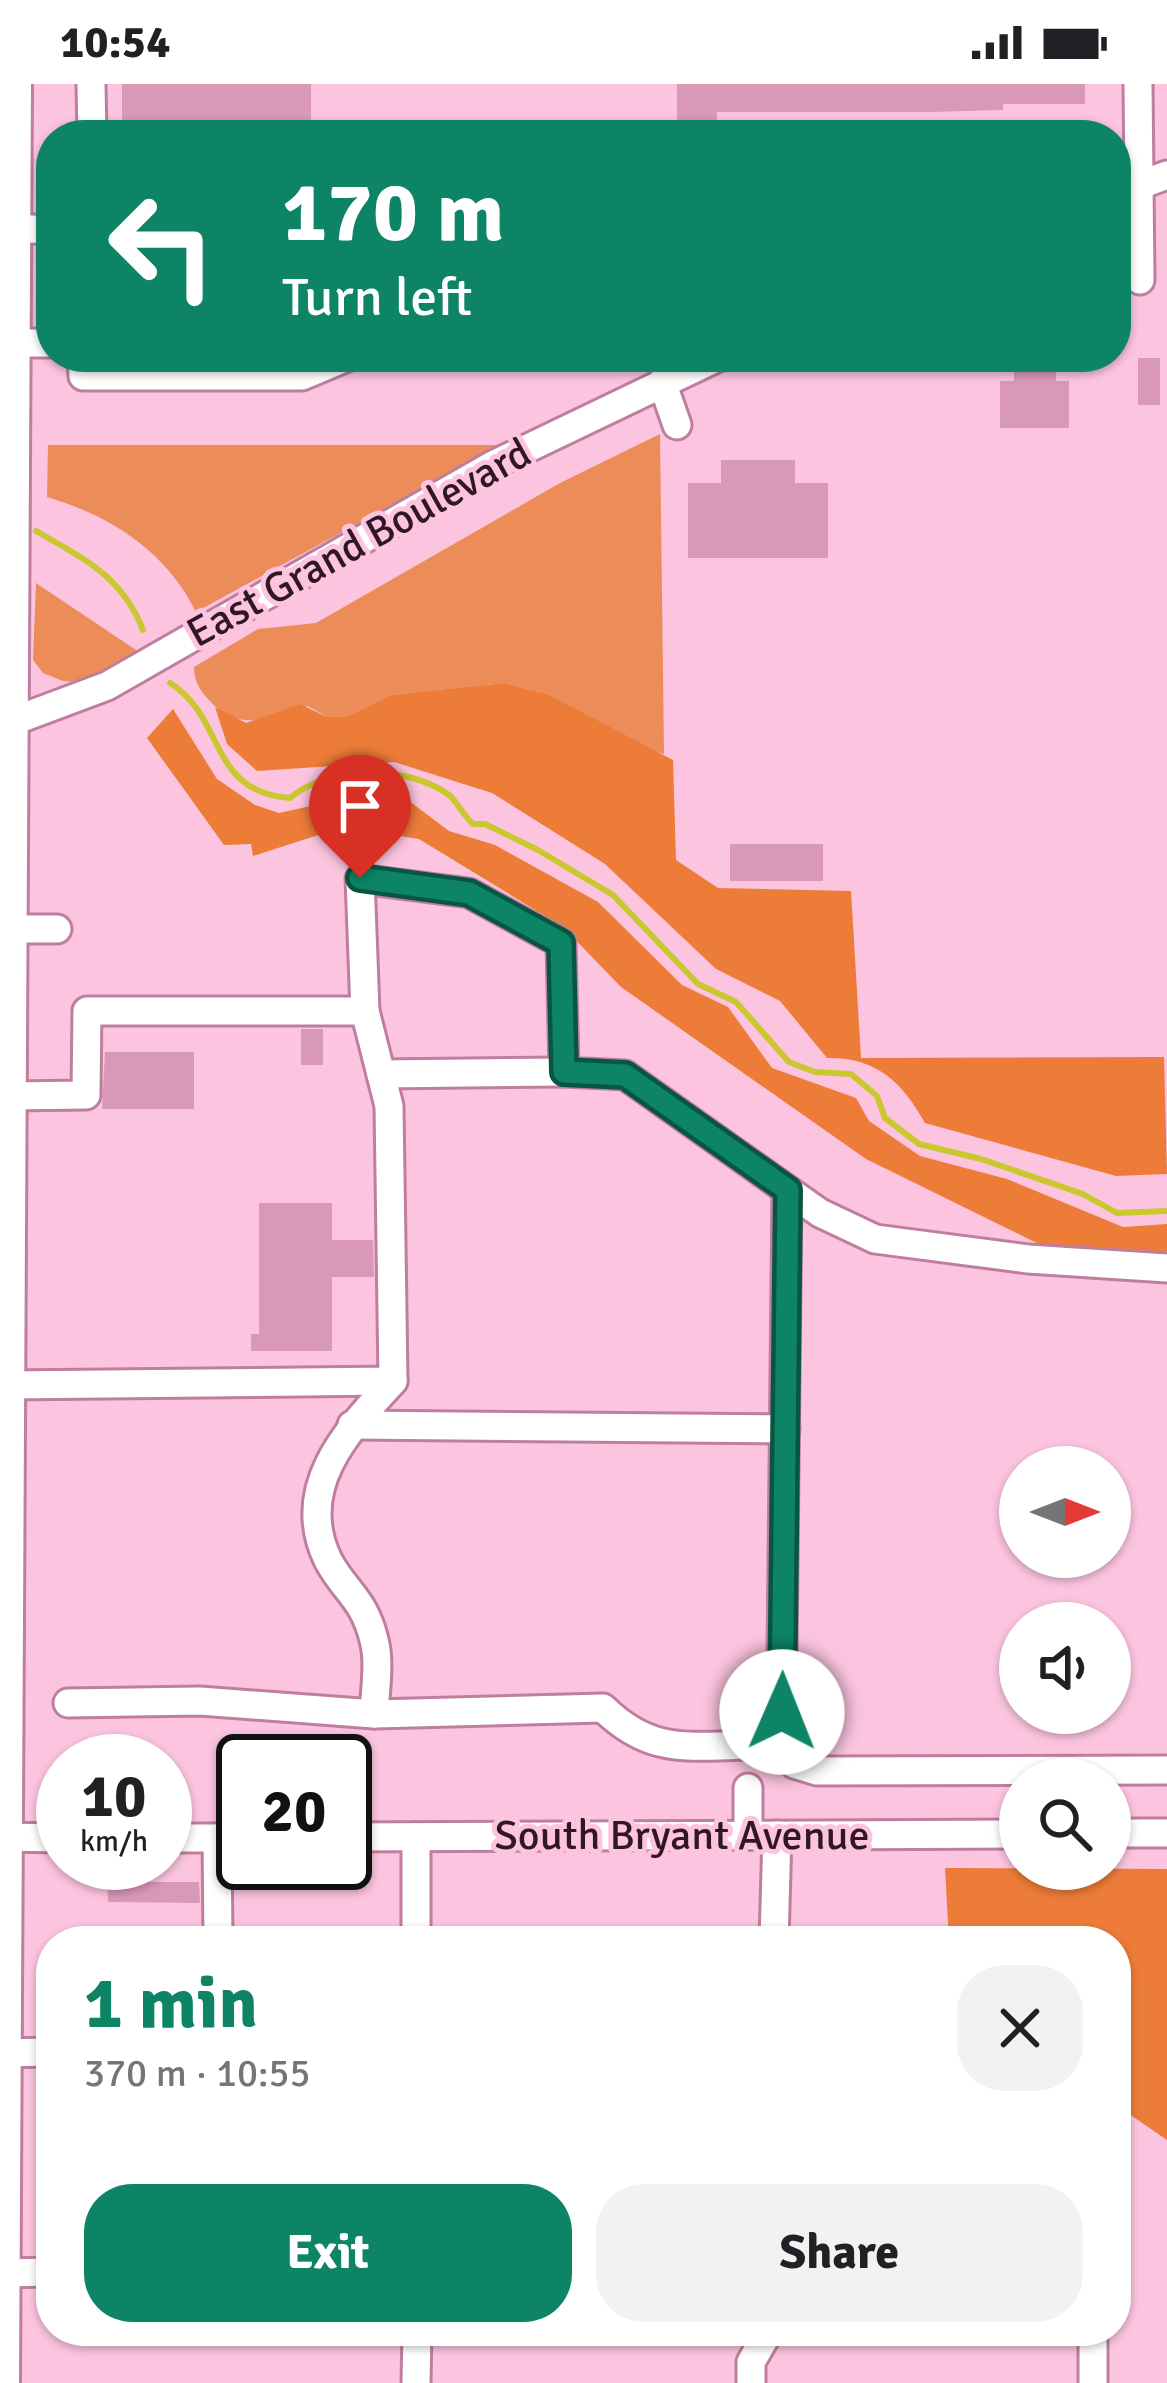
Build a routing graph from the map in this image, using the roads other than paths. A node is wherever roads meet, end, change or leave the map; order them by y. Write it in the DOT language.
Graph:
graph roads {
  1 [pos="92,84"];
  2 [pos="1138,84"];
  3 [pos="8,100"];
  4 [pos="92,120"];
  5 [pos="1131,158"];
  6 [pos="1167,175"];
  7 [pos="1131,188"];
  8 [pos="1131,212"];
  9 [pos="12,228"];
  10 [pos="36,229"];
  11 [pos="6,277"];
  12 [pos="1140,280"];
  13 [pos="12,343"];
  14 [pos="36,343"];
  15 [pos="82,372"];
  16 [pos="311,372"];
  17 [pos="670,372"];
  18 [pos="672,372"];
  19 [pos="677,425"];
  20 [pos="5,724"];
  21 [pos="10,929"];
  22 [pos="57,929"];
  23 [pos="365,1011"];
  24 [pos="564,1072"];
  25 [pos="381,1074"];
  26 [pos="9,1096"];
  27 [pos="788,1190"];
  28 [pos="1167,1268"];
  29 [pos="393,1381"];
  30 [pos="6,1384"];
  31 [pos="352,1426"];
  32 [pos="785,1429"];
  33 [pos="782,1677"];
  34 [pos="68,1703"];
  35 [pos="374,1714"];
  36 [pos="1167,1770"];
  37 [pos="748,1788"];
  38 [pos="1131,1833"];
  39 [pos="1167,1833"];
  40 [pos="999,1834"];
  41 [pos="763,1835"];
  42 [pos="0,1837"];
  43 [pos="416,1837"];
  44 [pos="36,1838"];
  45 [pos="372,1838"];
  46 [pos="224,1890"];
  47 [pos="220,1926"];
  48 [pos="416,1926"];
  49 [pos="772,1926"];
  50 [pos="1,1961"];
  51 [pos="1,2003"];
  52 [pos="36,2052"];
  53 [pos="1,2053"];
  54 [pos="1,2066"];
  55 [pos="36,2272"];
  56 [pos="2,2273"];
  57 [pos="417,2346"];
  58 [pos="760,2346"];
  59 [pos="1093,2346"];
  60 [pos="1,2383"];
  61 [pos="416,2383"];
  62 [pos="751,2383"];
  63 [pos="1093,2383"];
  1 -- 4 [label="street"];
  2 -- 5 [label="street"];
  3 -- 9 [label="main road"];
  6 -- 7 [label="street"];
  8 -- 12 [label="street"];
  9 -- 10 [label="street"];
  9 -- 11 [label="main road"];
  11 -- 13 [label="main road"];
  13 -- 14 [label="street"];
  13 -- 20 [label="main road"];
  15 -- 16 [label="street"];
  17 -- 20 [label="street, East Grand Boulevard"];
  18 -- 19 [label="street"];
  20 -- 21 [label="main road"];
  21 -- 22 [label="street"];
  21 -- 26 [label="main road"];
  23 -- 24 [label="street"];
  23 -- 25 [label="street"];
  23 -- 26 [label="street"];
  24 -- 25 [label="street"];
  24 -- 27 [label="street"];
  25 -- 29 [label="street"];
  26 -- 30 [label="main road"];
  27 -- 28 [label="street"];
  27 -- 32 [label="street"];
  29 -- 30 [label="street"];
  29 -- 31 [label="street"];
  30 -- 42 [label="main road"];
  31 -- 32 [label="street"];
  31 -- 35 [label="street"];
  32 -- 33 [label="street"];
  33 -- 35 [label="street"];
  33 -- 36 [label="street"];
  34 -- 35 [label="street"];
  37 -- 41 [label="street"];
  38 -- 39 [label="street"];
  40 -- 41 [label="street, South Bryant Avenue"];
  41 -- 43 [label="street, South Bryant Avenue"];
  41 -- 49 [label="street"];
  42 -- 44 [label="street"];
  42 -- 50 [label="main road"];
  43 -- 45 [label="street, South Bryant Avenue"];
  43 -- 48 [label="street"];
  46 -- 47 [label="street"];
  50 -- 51 [label="main road"];
  51 -- 53 [label="main road"];
  52 -- 53 [label="street"];
  53 -- 54 [label="main road"];
  54 -- 56 [label="main road"];
  55 -- 56 [label="street"];
  56 -- 60 [label="main road"];
  57 -- 61 [label="street"];
  58 -- 62 [label="street"];
  59 -- 63 [label="street"];
}
